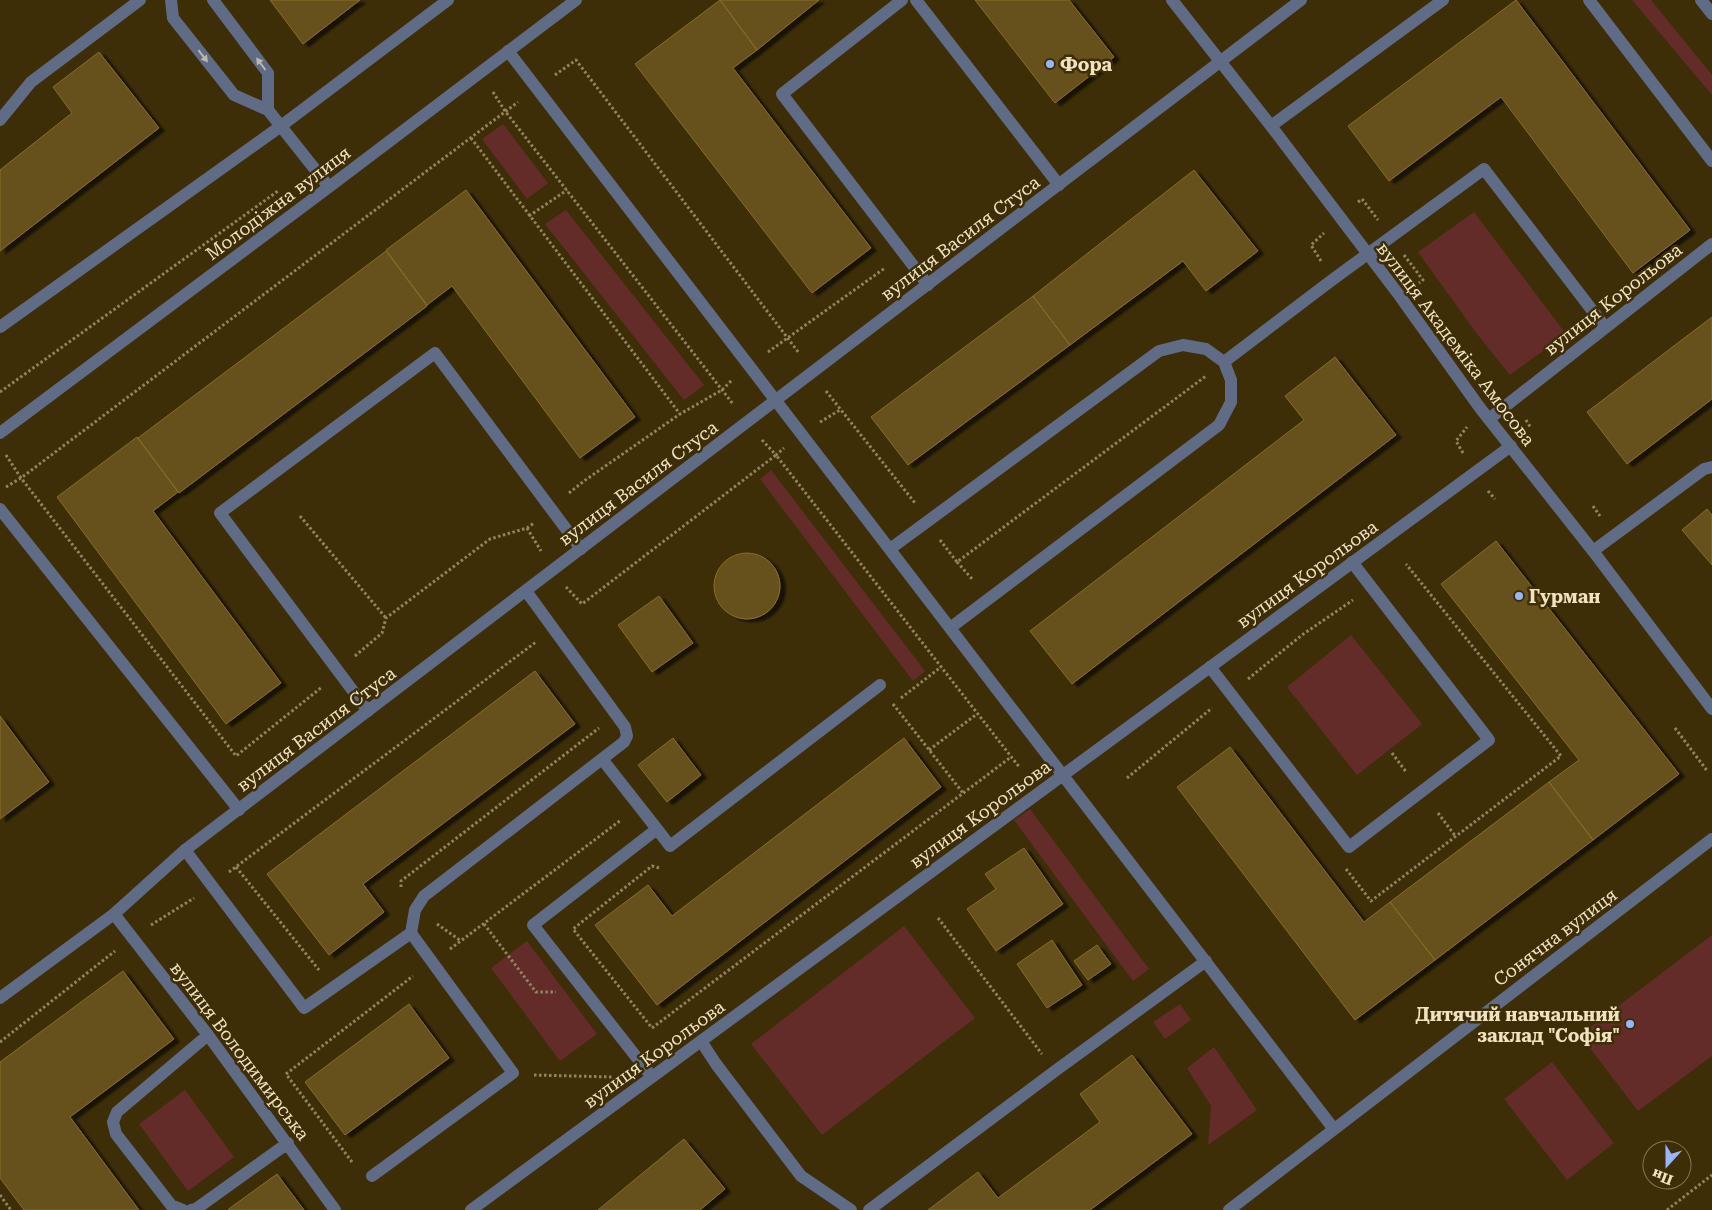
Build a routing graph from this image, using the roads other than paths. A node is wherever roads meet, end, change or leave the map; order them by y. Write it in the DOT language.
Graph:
graph roads {
  1 [pos="140,0"];
  2 [pos="171,0"];
  3 [pos="213,0"];
  4 [pos="448,0"];
  5 [pos="576,0"];
  6 [pos="902,0"];
  7 [pos="916,0"];
  8 [pos="1172,0"];
  9 [pos="1301,0"];
  10 [pos="1443,0"];
  11 [pos="1589,0"];
  12 [pos="1701,0"];
  13 [pos="1712,14"];
  14 [pos="508,51"];
  15 [pos="1220,62"];
  16 [pos="268,110"];
  17 [pos="0,120"];
  18 [pos="281,126"];
  19 [pos="1271,126"];
  20 [pos="1712,161"];
  21 [pos="1059,185"];
  22 [pos="329,187"];
  23 [pos="1712,244"];
  24 [pos="1367,254"];
  25 [pos="928,285"];
  26 [pos="0,327"];
  27 [pos="1605,327"];
  28 [pos="1224,362"];
  29 [pos="776,400"];
  30 [pos="1489,419"];
  31 [pos="0,432"];
  32 [pos="1510,446"];
  33 [pos="1712,467"];
  34 [pos="0,509"];
  35 [pos="581,549"];
  36 [pos="890,549"];
  37 [pos="1593,551"];
  38 [pos="1352,562"];
  39 [pos="526,591"];
  40 [pos="950,628"];
  41 [pos="1210,667"];
  42 [pos="880,685"];
  43 [pos="1712,709"];
  44 [pos="368,712"];
  45 [pos="602,759"];
  46 [pos="1063,775"];
  47 [pos="239,810"];
  48 [pos="657,829"];
  49 [pos="1712,839"];
  50 [pos="185,850"];
  51 [pos="114,914"];
  52 [pos="411,934"];
  53 [pos="1206,961"];
  54 [pos="0,998"];
  55 [pos="208,1035"];
  56 [pos="701,1041"];
  57 [pos="652,1077"];
  58 [pos="1333,1128"];
  59 [pos="288,1143"];
  60 [pos="372,1176"];
  61 [pos="183,1210"];
  62 [pos="192,1210"];
  63 [pos="335,1210"];
  64 [pos="471,1210"];
  65 [pos="850,1210"];
  66 [pos="869,1210"];
  67 [pos="1228,1210"];
  1 -- 17 [label="street"];
  2 -- 16 [label="street, one-way"];
  16 -- 3 [label="street, one-way"];
  4 -- 18 [label="street"];
  5 -- 14 [label="street, Молодіжна вулиця"];
  6 -- 25 [label="street"];
  7 -- 21 [label="street"];
  8 -- 15 [label="street, вулиця Академіка Амосова"];
  9 -- 15 [label="street, вулиця Василя Стуса"];
  10 -- 19 [label="street"];
  11 -- 20 [label="street"];
  12 -- 13 [label="street"];
  14 -- 22 [label="street, Молодіжна вулиця"];
  14 -- 29 [label="street"];
  15 -- 19 [label="street, вулиця Академіка Амосова"];
  15 -- 21 [label="street, вулиця Василя Стуса"];
  16 -- 18 [label="street"];
  18 -- 22 [label="street"];
  18 -- 26 [label="street"];
  19 -- 24 [label="street, вулиця Академіка Амосова"];
  21 -- 25 [label="street, вулиця Василя Стуса"];
  22 -- 31 [label="street, Молодіжна вулиця"];
  23 -- 27 [label="street, вулиця Корольова"];
  24 -- 27 [label="street"];
  24 -- 28 [label="street"];
  24 -- 30 [label="street, вулиця Академіка Амосова"];
  25 -- 29 [label="street, вулиця Василя Стуса"];
  27 -- 30 [label="street, вулиця Корольова"];
  28 -- 36 [label="street"];
  28 -- 40 [label="street"];
  29 -- 35 [label="street, вулиця Василя Стуса"];
  29 -- 36 [label="street"];
  30 -- 32 [label="street, вулиця Академіка Амосова"];
  32 -- 37 [label="street, вулиця Академіка Амосова"];
  32 -- 38 [label="street, вулиця Корольова"];
  33 -- 37 [label="street"];
  34 -- 47 [label="street"];
  35 -- 39 [label="street, вулиця Василя Стуса"];
  35 -- 44 [label="street"];
  36 -- 40 [label="street"];
  37 -- 43 [label="street, вулиця Академіка Амосова"];
  38 -- 41 [label="street, вулиця Корольова"];
  38 -- 41 [label="street"];
  39 -- 44 [label="street, вулиця Василя Стуса"];
  39 -- 45 [label="street"];
  40 -- 46 [label="street"];
  41 -- 46 [label="street, вулиця Корольова"];
  42 -- 48 [label="street"];
  44 -- 47 [label="street, вулиця Василя Стуса"];
  45 -- 48 [label="street"];
  45 -- 52 [label="street"];
  46 -- 53 [label="street"];
  46 -- 56 [label="street, вулиця Корольова"];
  47 -- 50 [label="street, вулиця Василя Стуса"];
  48 -- 57 [label="street"];
  49 -- 58 [label="street, Сонячна вулиця"];
  50 -- 51 [label="street, вулиця Василя Стуса"];
  50 -- 52 [label="street"];
  51 -- 54 [label="street, вулиця Василя Стуса"];
  51 -- 55 [label="street, вулиця Володимирська"];
  52 -- 60 [label="street"];
  53 -- 58 [label="street"];
  53 -- 66 [label="street"];
  55 -- 59 [label="street, вулиця Володимирська"];
  55 -- 61 [label="street"];
  56 -- 57 [label="street, вулиця Корольова"];
  56 -- 65 [label="street"];
  57 -- 64 [label="street, вулиця Корольова"];
  58 -- 67 [label="street, Сонячна вулиця"];
  59 -- 62 [label="street"];
  59 -- 63 [label="street, вулиця Володимирська"];
}
